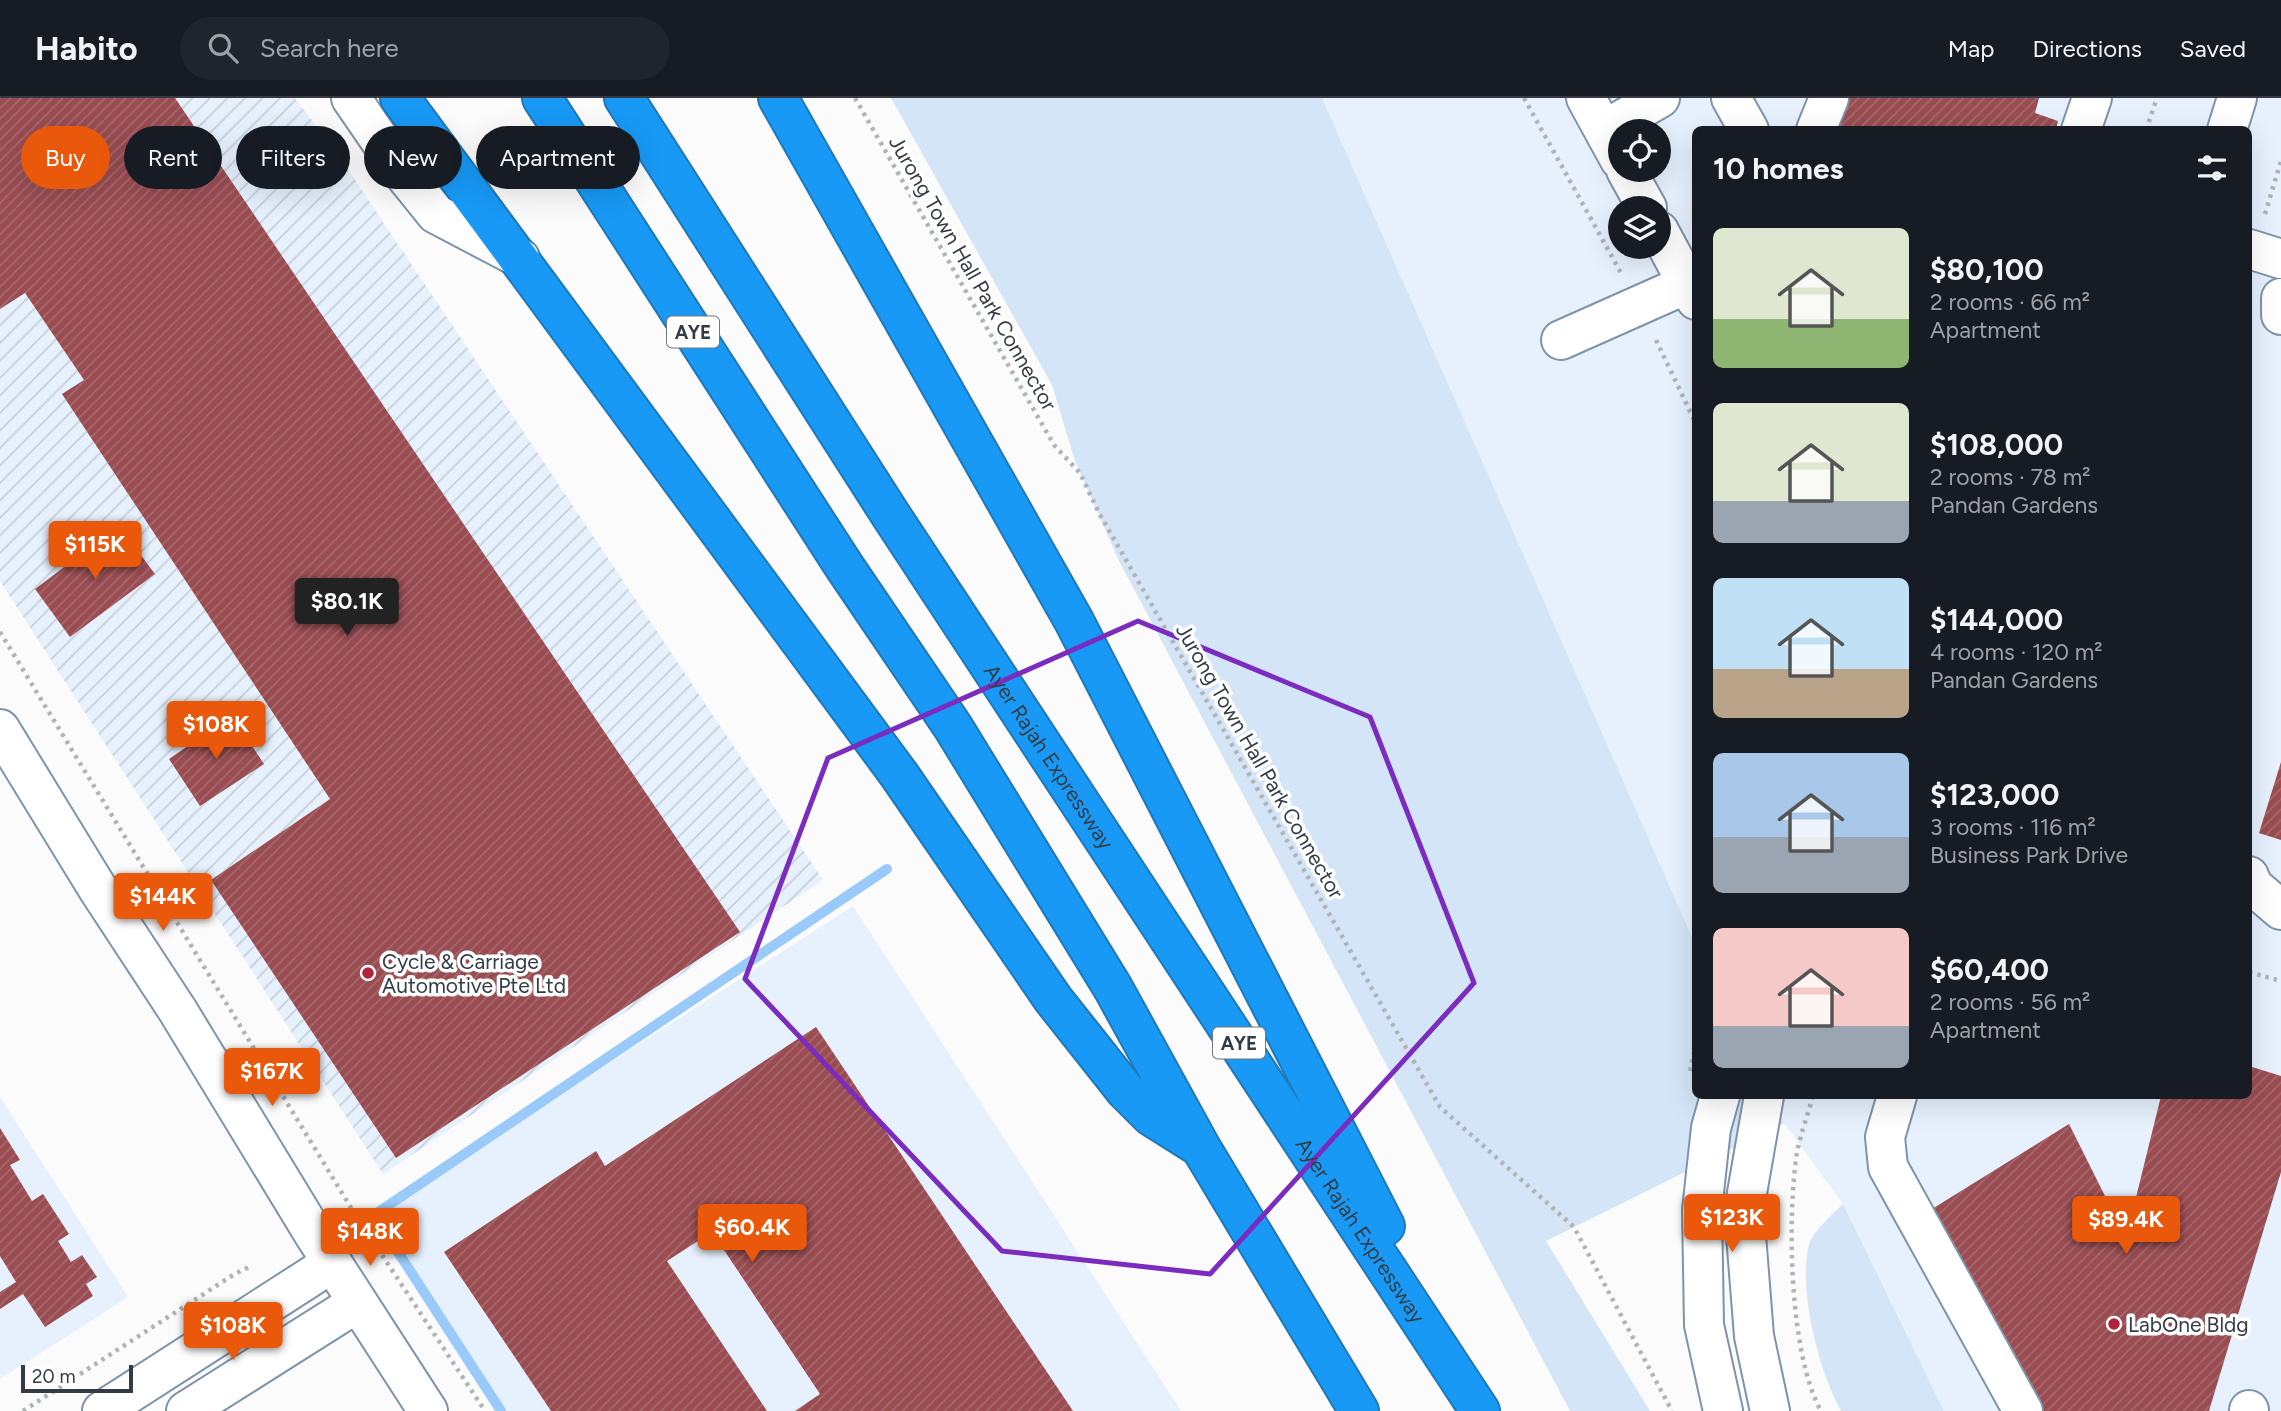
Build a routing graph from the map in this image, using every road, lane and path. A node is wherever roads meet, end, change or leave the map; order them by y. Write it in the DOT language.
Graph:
graph roads {
  1 [pos="351,98"];
  2 [pos="400,98"];
  3 [pos="542,98"];
  4 [pos="624,98"];
  5 [pos="778,98"];
  6 [pos="855,98"];
  7 [pos="1524,98"];
  8 [pos="1660,98"];
  9 [pos="1731,98"];
  10 [pos="1829,98"];
  11 [pos="2092,98"];
  12 [pos="2157,98"];
  13 [pos="2237,98"];
  14 [pos="1747,126"];
  15 [pos="1818,126"];
  16 [pos="2082,126"];
  17 [pos="2147,126"];
  18 [pos="2228,126"];
  19 [pos="1604,129"];
  20 [pos="2252,250"];
  21 [pos="1671,253"];
  22 [pos="520,258"];
  23 [pos="2281,259"];
  24 [pos="1692,291"];
  25 [pos="2281,298"];
  26 [pos="1639,305"];
  27 [pos="2281,315"];
  28 [pos="1561,341"];
  29 [pos="1692,416"];
  30 [pos="0,632"];
  31 [pos="0,729"];
  32 [pos="2252,884"];
  33 [pos="2281,910"];
  34 [pos="2252,972"];
  35 [pos="2281,981"];
  36 [pos="1719,1099"];
  37 [pos="1763,1099"];
  38 [pos="1812,1099"];
  39 [pos="1896,1099"];
  40 [pos="1201,1148"];
  41 [pos="332,1264"];
  42 [pos="357,1303"];
  43 [pos="1478,1407"];
  44 [pos="102,1411"];
  45 [pos="186,1411"];
  46 [pos="429,1411"];
  47 [pos="485,1411"];
  48 [pos="1359,1411"];
  49 [pos="1672,1411"];
  50 [pos="1723,1411"];
  51 [pos="1770,1411"];
  52 [pos="1821,1411"];
  53 [pos="2024,1411"];
  1 -- 22 [label="street"];
  2 -- 22 [label="highway"];
  3 -- 40 [label="highway, AYE"];
  4 -- 43 [label="highway, Ayer Rajah Expressway / AYE"];
  5 -- 43 [label="highway"];
  6 -- 49 [label="path, Jurong Town Hall Park Connector"];
  7 -- 26 [label="path"];
  8 -- 19 [label="street"];
  9 -- 14 [label="street"];
  10 -- 15 [label="street"];
  11 -- 16 [label="street"];
  12 -- 17 [label="path"];
  13 -- 18 [label="street"];
  20 -- 23 [label="street"];
  21 -- 24 [label="street"];
  22 -- 40 [label="highway"];
  24 -- 26 [label="street"];
  25 -- 27 [label="street"];
  26 -- 28 [label="street"];
  26 -- 29 [label="path"];
  30 -- 47 [label="path"];
  31 -- 41 [label="street"];
  32 -- 33 [label="street"];
  34 -- 35 [label="path"];
  36 -- 50 [label="street"];
  37 -- 51 [label="street"];
  38 -- 52 [label="path"];
  39 -- 53 [label="street"];
  40 -- 48 [label="highway, AYE"];
  41 -- 42 [label="street"];
  41 -- 44 [label="street"];
  42 -- 45 [label="street"];
  42 -- 46 [label="street"];
}
